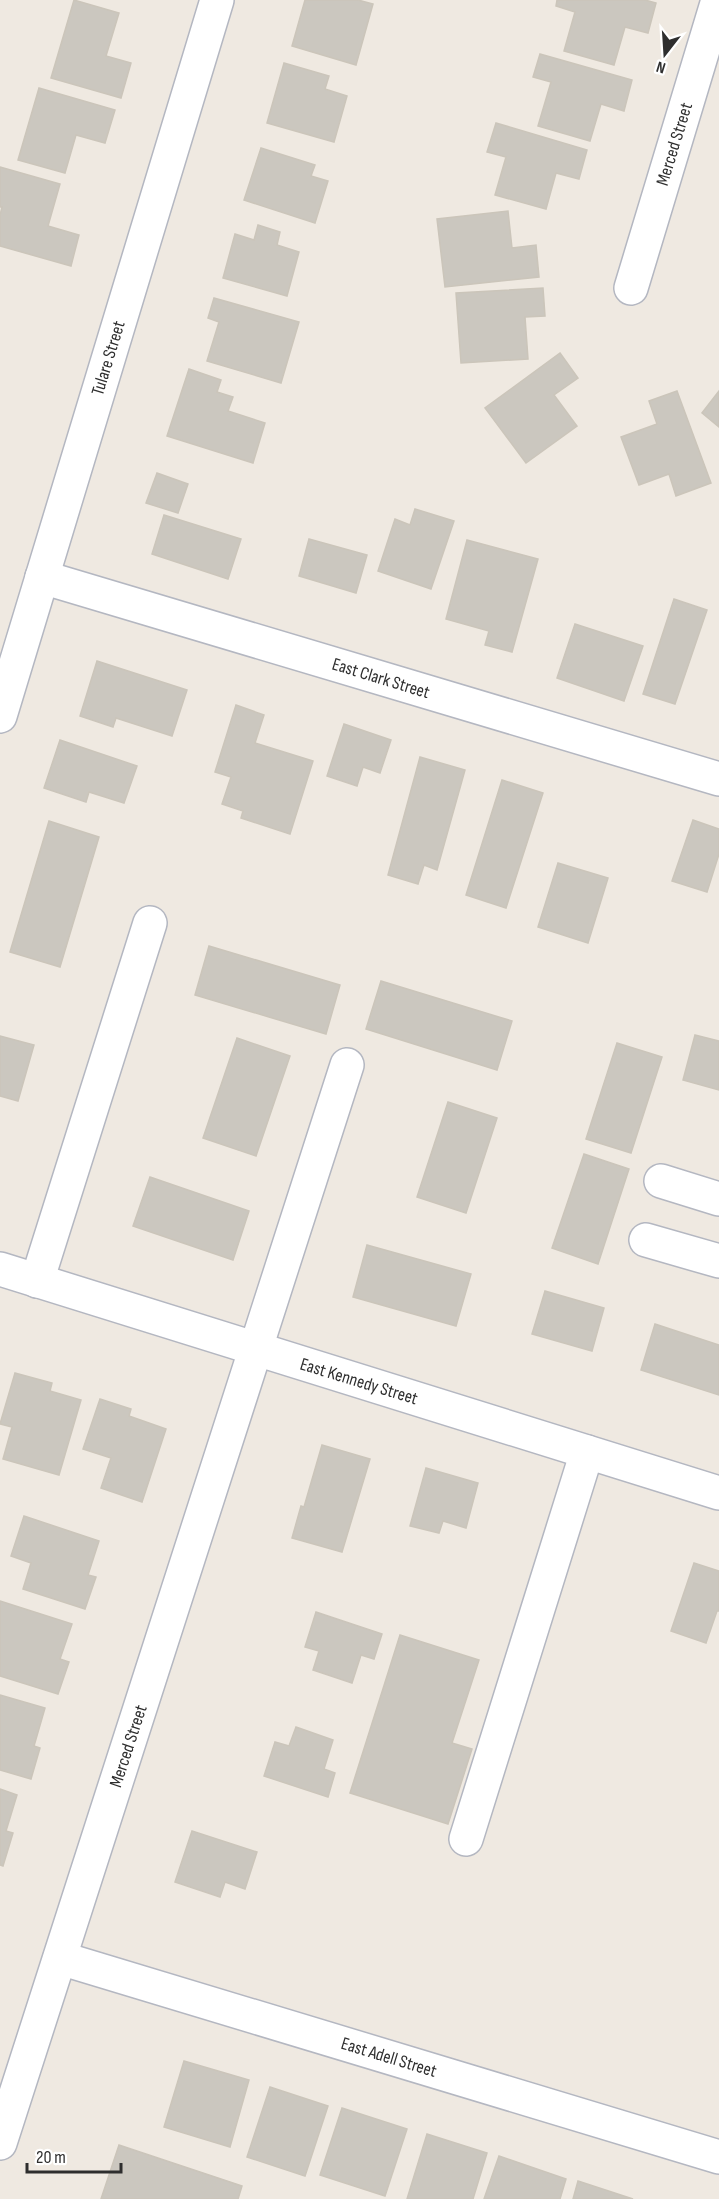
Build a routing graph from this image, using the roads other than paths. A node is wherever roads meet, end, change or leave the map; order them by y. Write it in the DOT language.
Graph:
graph roads {
  1 [pos="217,0"];
  2 [pos="718,0"];
  3 [pos="631,288"];
  4 [pos="42,577"];
  5 [pos="0,716"];
  6 [pos="719,779"];
  7 [pos="150,923"];
  8 [pos="347,1065"];
  9 [pos="661,1180"];
  10 [pos="719,1198"];
  11 [pos="646,1240"];
  12 [pos="719,1261"];
  13 [pos="0,1269"];
  14 [pos="38,1281"];
  15 [pos="256,1349"];
  16 [pos="587,1452"];
  17 [pos="719,1493"];
  18 [pos="466,1839"];
  19 [pos="60,1958"];
  20 [pos="0,2144"];
  21 [pos="719,2157"];
  1 -- 4 [label="street, Tulare Street"];
  2 -- 3 [label="street, Merced Street"];
  4 -- 5 [label="street, Tulare Street"];
  4 -- 6 [label="street, East Clark Street"];
  7 -- 14 [label="street"];
  8 -- 15 [label="street, Merced Street"];
  9 -- 10 [label="street"];
  11 -- 12 [label="street"];
  13 -- 14 [label="street, East Kennedy Street"];
  14 -- 15 [label="street, East Kennedy Street"];
  15 -- 16 [label="street, East Kennedy Street"];
  15 -- 19 [label="street, Merced Street"];
  16 -- 17 [label="street, East Kennedy Street"];
  16 -- 18 [label="street"];
  19 -- 20 [label="street, Merced Street"];
  19 -- 21 [label="street, East Adell Street"];
}
